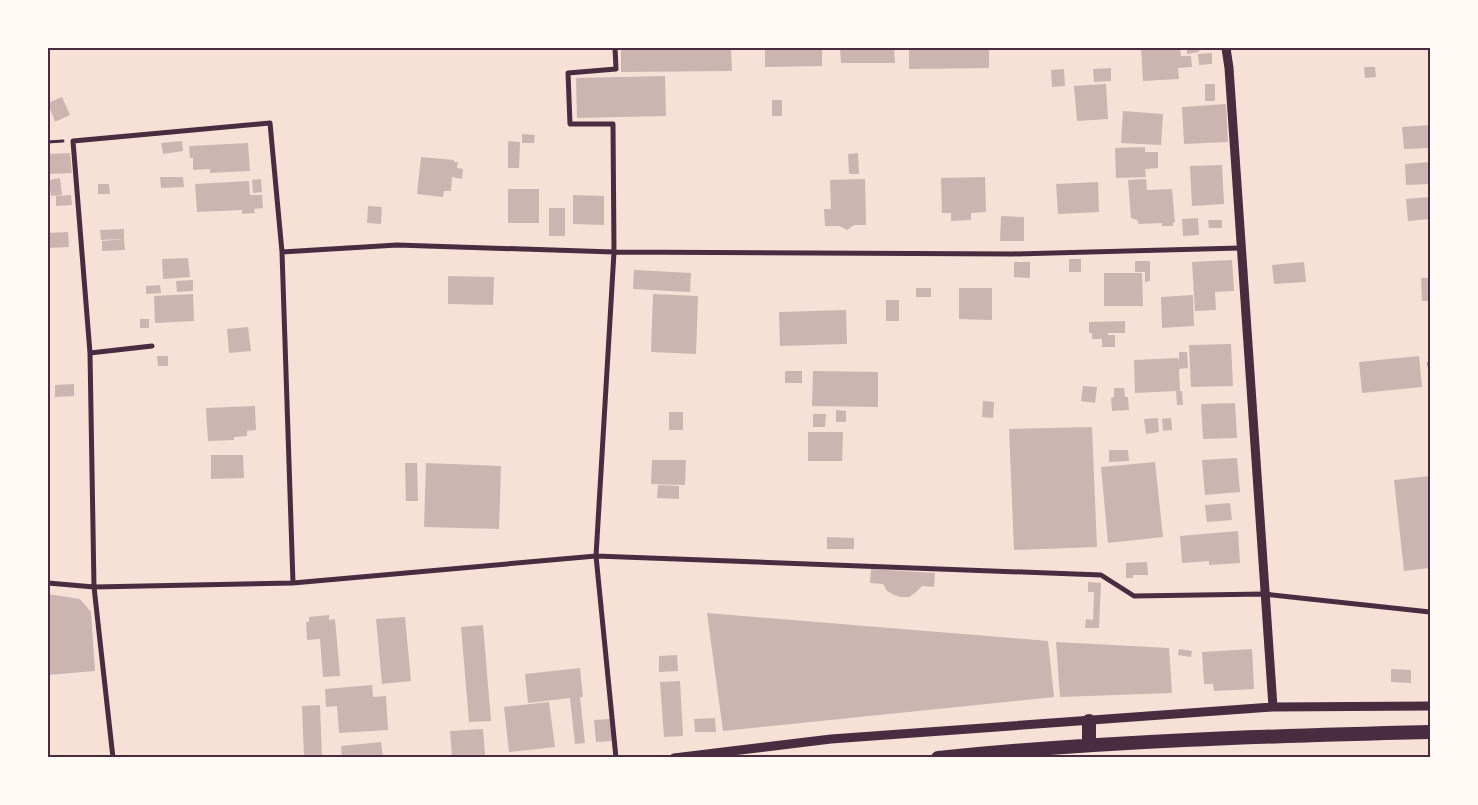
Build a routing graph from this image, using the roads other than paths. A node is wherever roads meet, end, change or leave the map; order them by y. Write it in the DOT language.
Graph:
graph roads {
  1 [pos="615,48"];
  2 [pos="1226,48"];
  3 [pos="1240,248"];
  4 [pos="282,252"];
  5 [pos="614,252"];
  6 [pos="152,346"];
  7 [pos="90,353"];
  8 [pos="596,556"];
  9 [pos="48,583"];
  10 [pos="293,583"];
  11 [pos="94,587"];
  12 [pos="1264,594"];
  13 [pos="1430,612"];
  14 [pos="1430,706"];
  15 [pos="1272,707"];
  16 [pos="1089,721"];
  17 [pos="1430,732"];
  18 [pos="1089,745"];
  19 [pos="113,758"];
  20 [pos="616,758"];
  21 [pos="674,758"];
  22 [pos="938,758"];
  1 -- 5 [label="street"];
  2 -- 3 [label="street"];
  3 -- 5 [label="street"];
  3 -- 12 [label="street"];
  4 -- 5 [label="street"];
  4 -- 7 [label="street"];
  4 -- 10 [label="street"];
  5 -- 8 [label="street"];
  6 -- 7 [label="street"];
  7 -- 11 [label="street"];
  8 -- 10 [label="street"];
  8 -- 12 [label="street"];
  8 -- 20 [label="street"];
  9 -- 11 [label="street"];
  10 -- 11 [label="street"];
  11 -- 19 [label="street"];
  12 -- 13 [label="street"];
  12 -- 15 [label="street"];
  14 -- 15 [label="street"];
  15 -- 16 [label="street"];
  16 -- 18 [label="highway"];
  16 -- 21 [label="street"];
  17 -- 18 [label="highway"];
  18 -- 22 [label="highway"];
}
